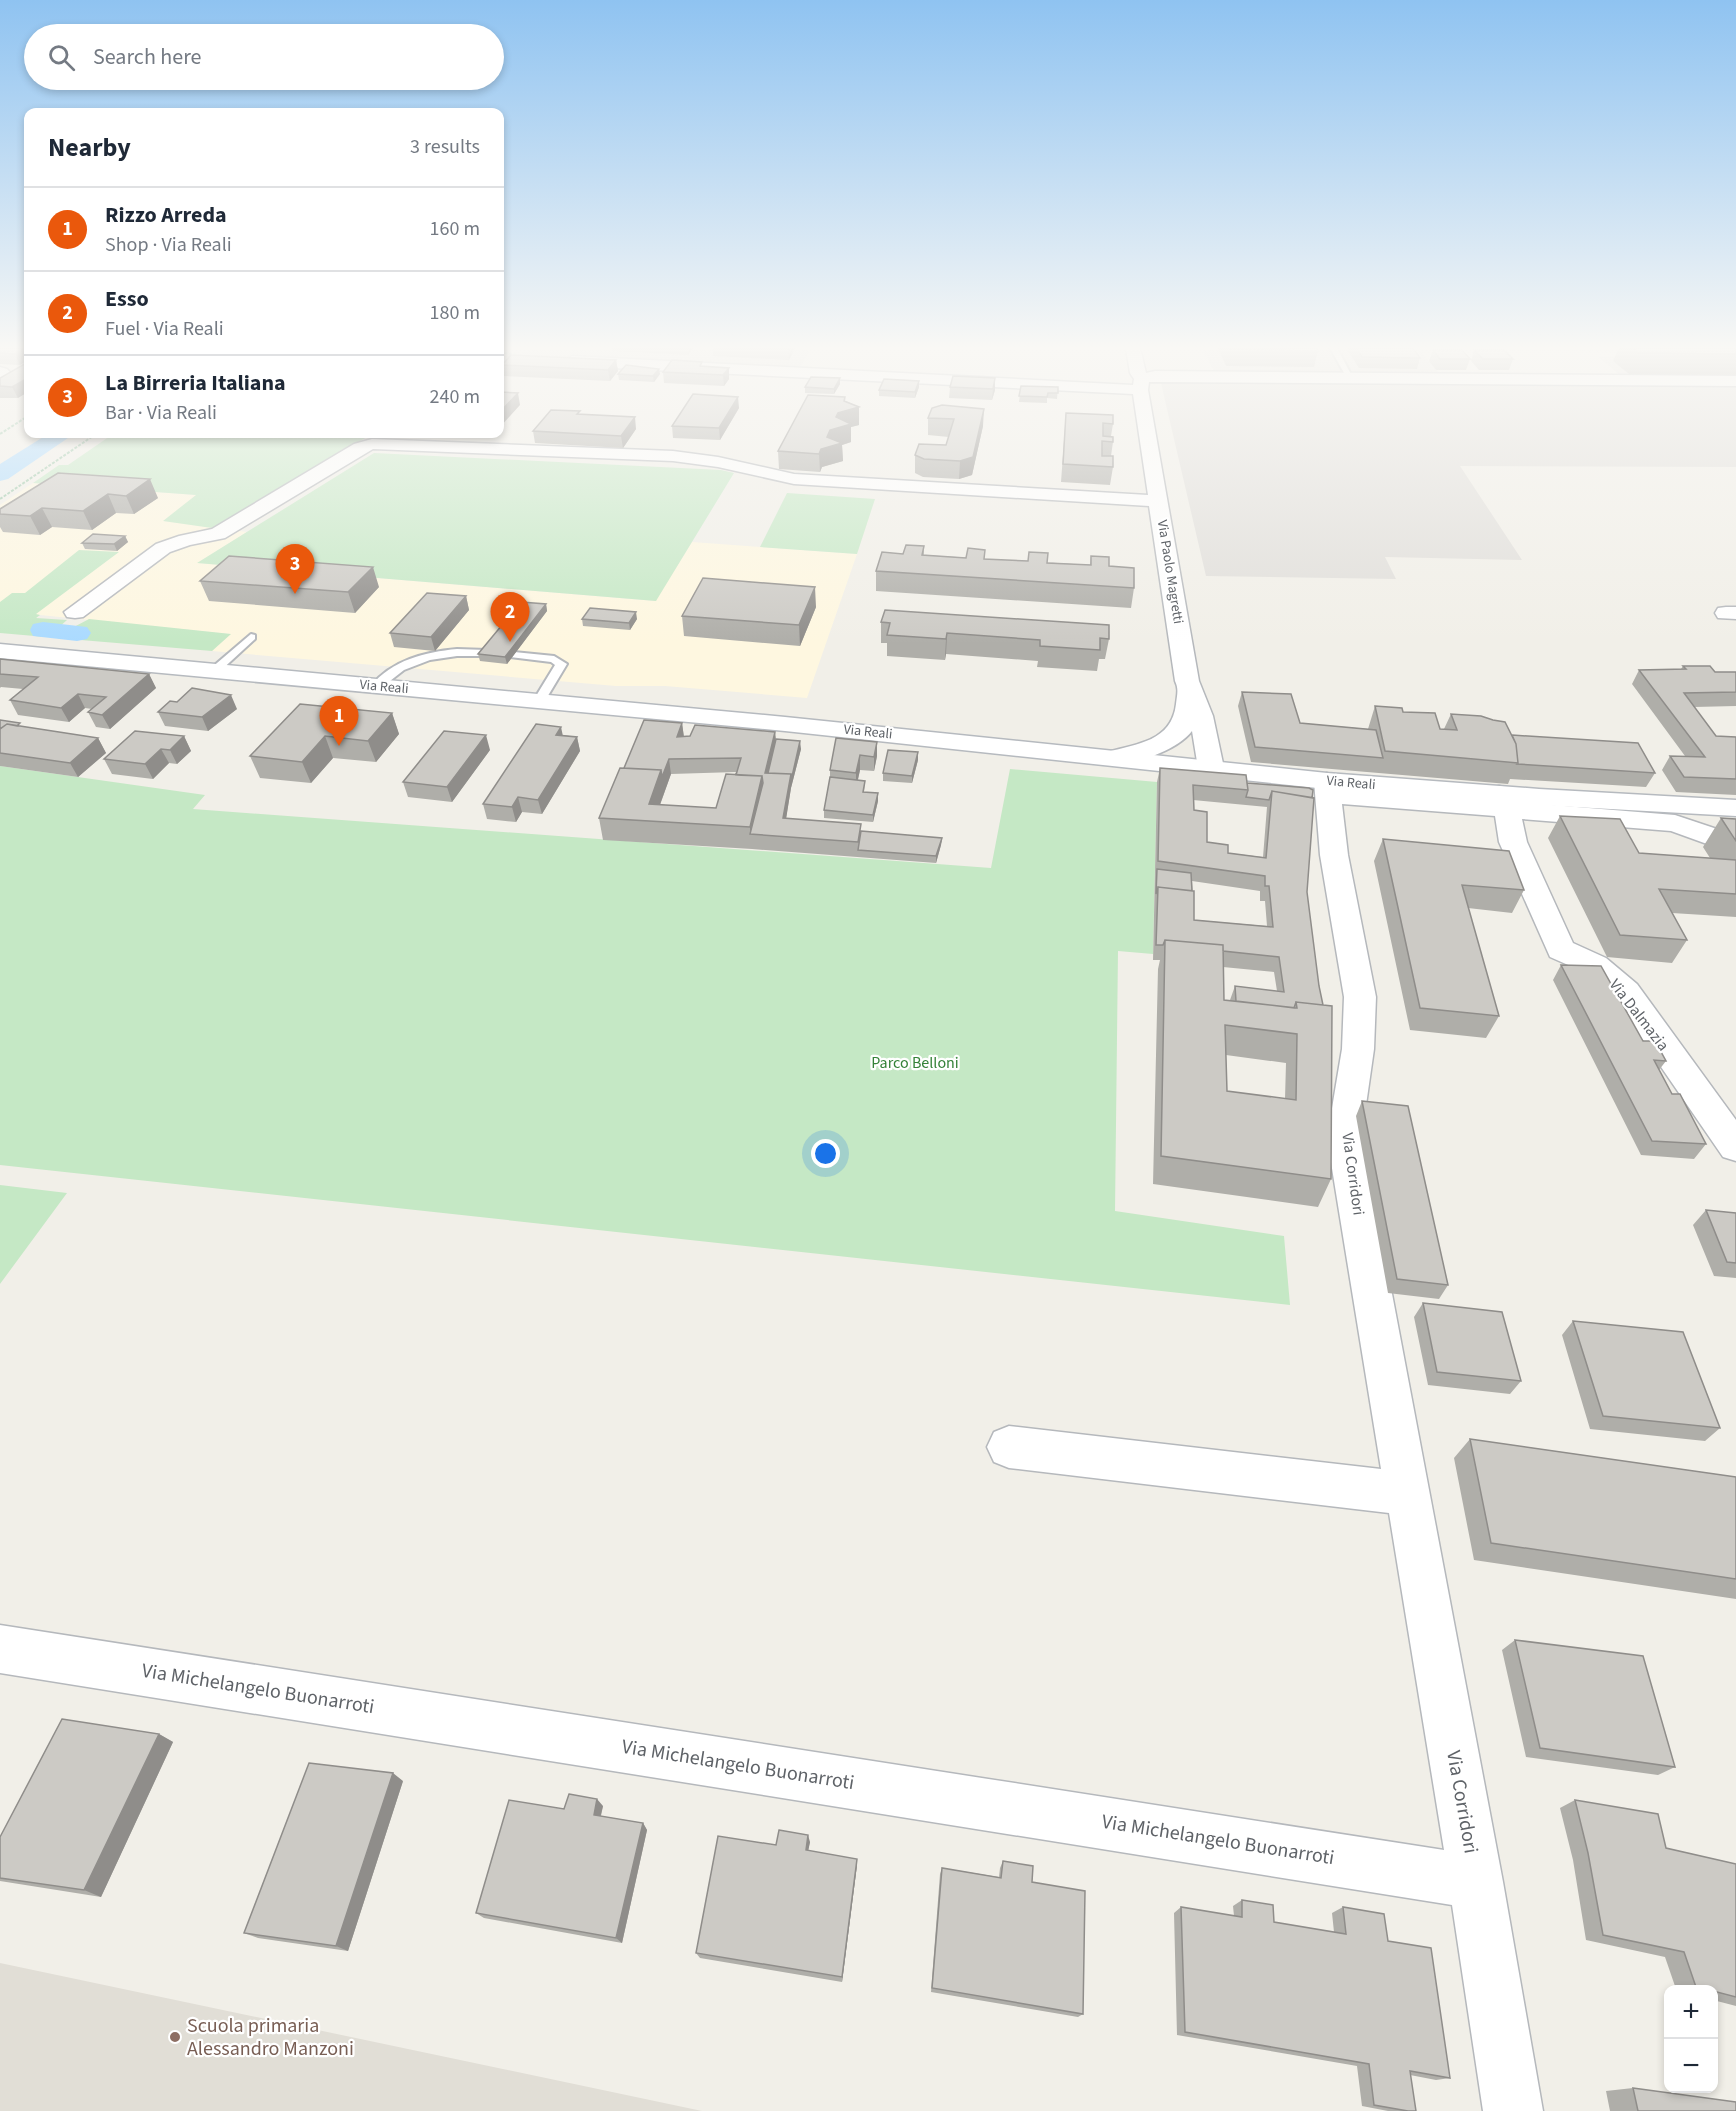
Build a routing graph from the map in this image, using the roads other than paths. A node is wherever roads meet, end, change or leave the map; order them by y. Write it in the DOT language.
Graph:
graph roads {
  1 [pos="362,447"];
  2 [pos="435,447"];
  3 [pos="1150,447"];
  4 [pos="1158,501"];
  5 [pos="75,612"];
  6 [pos="251,637"];
  7 [pos="0,651"];
  8 [pos="487,653"];
  9 [pos="514,655"];
  10 [pos="214,670"];
  11 [pos="377,686"];
  12 [pos="1190,692"];
  13 [pos="539,701"];
  14 [pos="1116,757"];
  15 [pos="1210,768"];
  16 [pos="1328,788"];
  17 [pos="1503,803"];
  18 [pos="1736,808"];
  19 [pos="1736,839"];
  20 [pos="1736,1147"];
  21 [pos="1009,1446"];
  22 [pos="1408,1494"];
  23 [pos="0,1648"];
  24 [pos="1476,1882"];
  25 [pos="1513,2111"];
  1 -- 5 [label="street"];
  2 -- 4 [label="street"];
  3 -- 4 [label="street, Via Paolo Magretti"];
  4 -- 12 [label="street, Via Paolo Magretti"];
  6 -- 10 [label="lane"];
  7 -- 10 [label="street, Via Reali"];
  8 -- 11 [label="lane"];
  9 -- 13 [label="lane"];
  10 -- 11 [label="street, Via Reali"];
  11 -- 13 [label="street, Via Reali"];
  12 -- 14 [label="street, Via Paolo Magretti"];
  12 -- 15 [label="street, Via Paolo Magretti"];
  13 -- 14 [label="street, Via Reali"];
  14 -- 15 [label="street, Via Reali"];
  15 -- 16 [label="street, Via Reali"];
  16 -- 17 [label="street, Via Reali"];
  16 -- 22 [label="street, Via Corridori"];
  17 -- 18 [label="street"];
  17 -- 19 [label="street"];
  17 -- 20 [label="street, Via Dalmazia"];
  21 -- 22 [label="street"];
  22 -- 24 [label="street, Via Corridori"];
  23 -- 24 [label="street, Via Michelangelo Buonarroti"];
  24 -- 25 [label="street, Via Corridori"];
}
